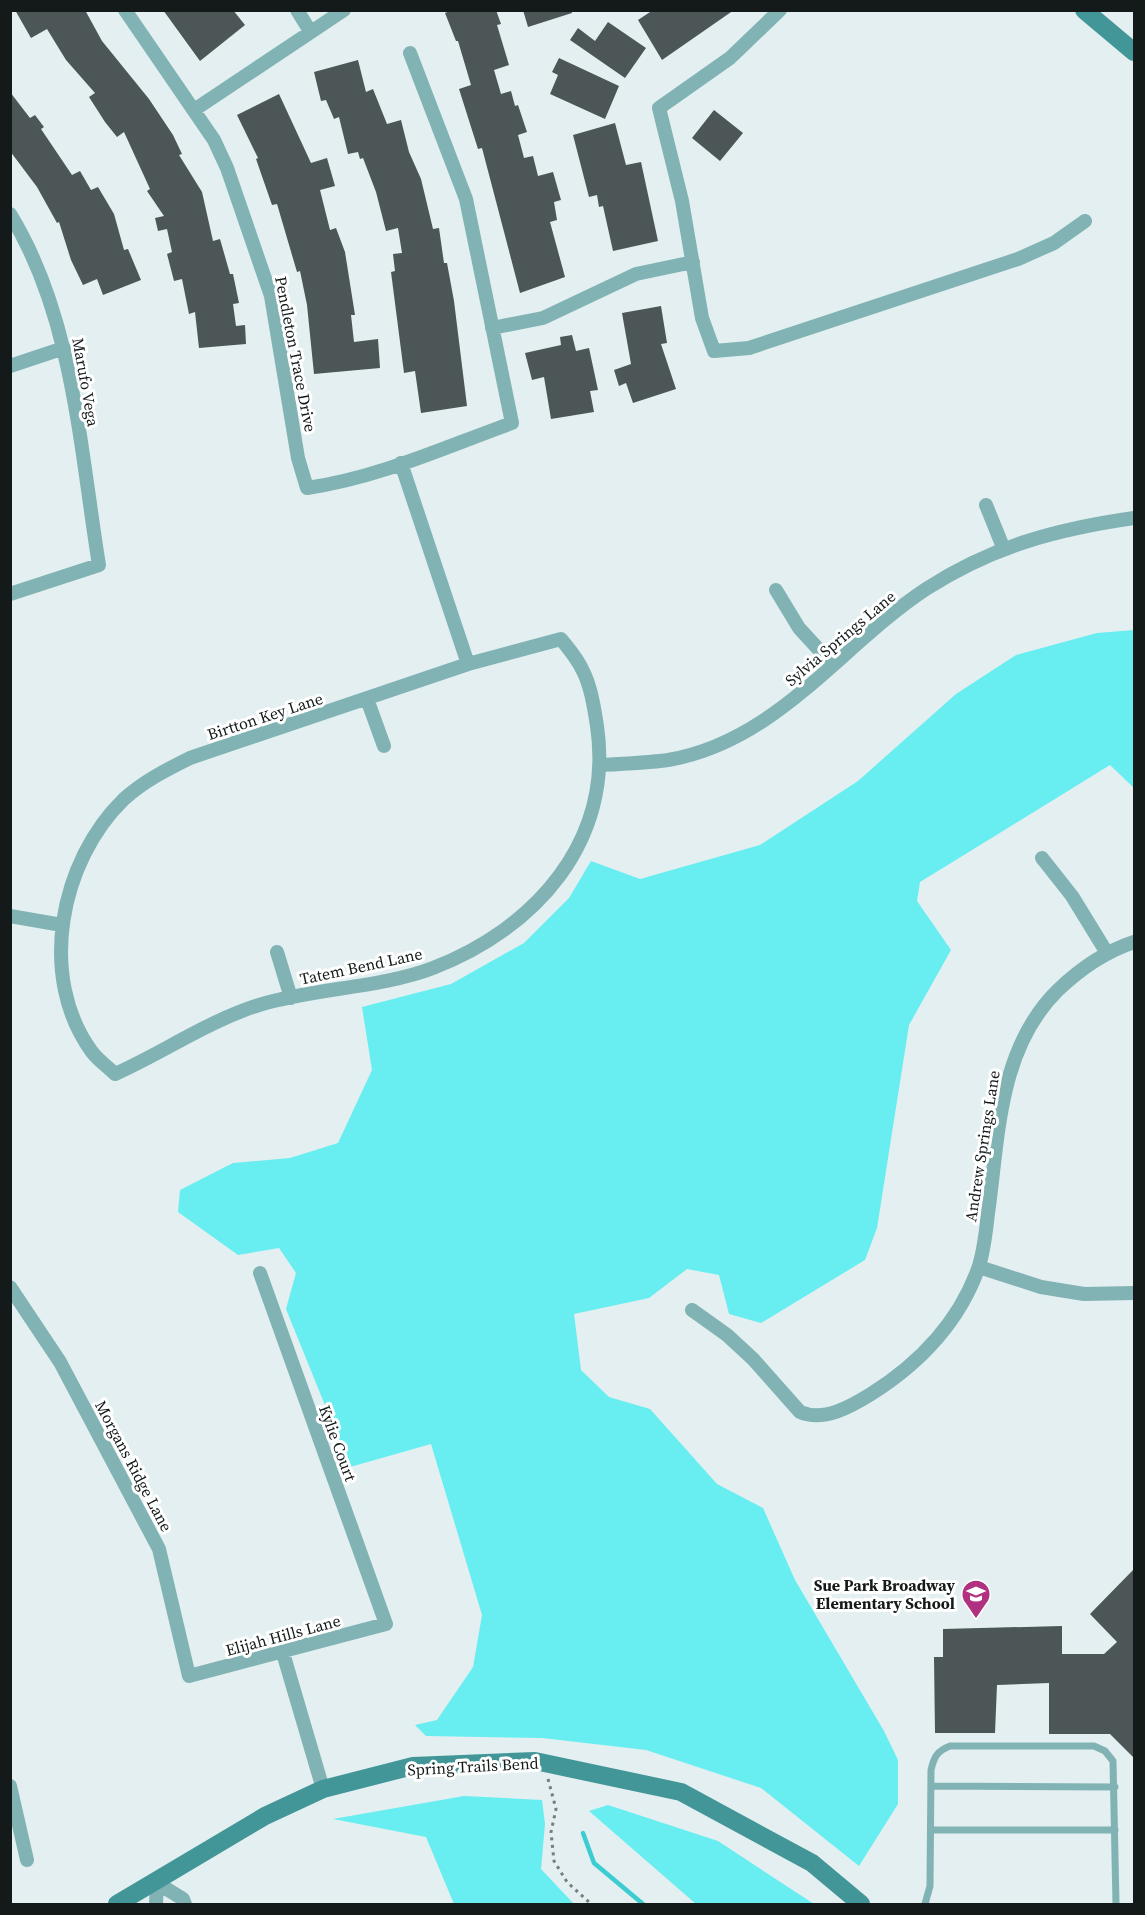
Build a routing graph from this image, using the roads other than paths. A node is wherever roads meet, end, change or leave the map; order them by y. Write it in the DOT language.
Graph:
graph roads {
  1 [pos="125,10"];
  2 [pos="297,10"];
  3 [pos="344,10"];
  4 [pos="780,10"];
  5 [pos="1084,10"];
  6 [pos="310,31"];
  7 [pos="1134,52"];
  8 [pos="410,53"];
  9 [pos="194,110"];
  10 [pos="10,214"];
  11 [pos="1085,221"];
  12 [pos="693,262"];
  13 [pos="492,328"];
  14 [pos="64,348"];
  15 [pos="10,366"];
  16 [pos="401,463"];
  17 [pos="986,505"];
  18 [pos="1134,518"];
  19 [pos="1003,547"];
  20 [pos="777,590"];
  21 [pos="10,594"];
  22 [pos="561,639"];
  23 [pos="468,664"];
  24 [pos="833,665"];
  25 [pos="367,699"];
  26 [pos="384,746"];
  27 [pos="600,765"];
  28 [pos="1042,858"];
  29 [pos="10,916"];
  30 [pos="62,925"];
  31 [pos="1134,942"];
  32 [pos="277,952"];
  33 [pos="1107,953"];
  34 [pos="291,998"];
  35 [pos="116,1074"];
  36 [pos="979,1267"];
  37 [pos="260,1273"];
  38 [pos="10,1287"];
  39 [pos="1134,1293"];
  40 [pos="692,1310"];
  41 [pos="386,1624"];
  42 [pos="283,1653"];
  43 [pos="189,1676"];
  44 [pos="10,1786"];
  45 [pos="931,1786"];
  46 [pos="1115,1787"];
  47 [pos="323,1790"];
  48 [pos="930,1830"];
  49 [pos="1115,1830"];
  50 [pos="27,1860"];
  51 [pos="157,1883"];
  52 [pos="117,1905"];
  53 [pos="156,1905"];
  54 [pos="185,1905"];
  55 [pos="861,1905"];
  56 [pos="926,1905"];
  57 [pos="1116,1905"];
  1 -- 9 [label="street, Pendleton Trace Drive"];
  2 -- 6 [label="street"];
  3 -- 6 [label="street"];
  4 -- 12 [label="street"];
  5 -- 7 [label="street"];
  6 -- 9 [label="street"];
  8 -- 13 [label="street"];
  9 -- 16 [label="street, Pendleton Trace Drive"];
  10 -- 14 [label="street, Marufo Vega"];
  11 -- 12 [label="street"];
  12 -- 13 [label="street"];
  13 -- 16 [label="street"];
  14 -- 15 [label="street"];
  14 -- 21 [label="street, Marufo Vega"];
  16 -- 23 [label="street"];
  17 -- 19 [label="street"];
  18 -- 19 [label="street, Sylvia Springs Lane"];
  19 -- 24 [label="street, Sylvia Springs Lane"];
  20 -- 24 [label="street"];
  22 -- 23 [label="street, Birtton Key Lane"];
  22 -- 27 [label="street, Tatem Bend Lane"];
  23 -- 25 [label="street, Birtton Key Lane"];
  24 -- 27 [label="street, Sylvia Springs Lane"];
  25 -- 26 [label="street"];
  25 -- 30 [label="street, Birtton Key Lane"];
  27 -- 34 [label="street, Tatem Bend Lane"];
  28 -- 33 [label="street"];
  29 -- 30 [label="street"];
  30 -- 35 [label="street, Birtton Key Lane"];
  31 -- 33 [label="street, Andrew Springs Lane"];
  32 -- 34 [label="street"];
  33 -- 36 [label="street, Andrew Springs Lane"];
  34 -- 35 [label="street, Tatem Bend Lane"];
  36 -- 39 [label="street"];
  36 -- 40 [label="street, Andrew Springs Lane"];
  37 -- 41 [label="street, Kylie Court"];
  38 -- 43 [label="street, Morgans Ridge Lane"];
  41 -- 42 [label="street, Elijah Hills Lane"];
  42 -- 43 [label="street, Elijah Hills Lane"];
  42 -- 47 [label="street"];
  44 -- 50 [label="street"];
  45 -- 46 [label="lane"];
  45 -- 46 [label="lane"];
  45 -- 48 [label="lane"];
  46 -- 49 [label="lane"];
  47 -- 51 [label="street, Spring Trails Bend"];
  47 -- 55 [label="street, Spring Trails Bend"];
  48 -- 49 [label="lane"];
  48 -- 56 [label="lane"];
  49 -- 57 [label="lane"];
  51 -- 52 [label="street, Spring Trails Bend"];
  51 -- 53 [label="street"];
  51 -- 54 [label="street"];
}
